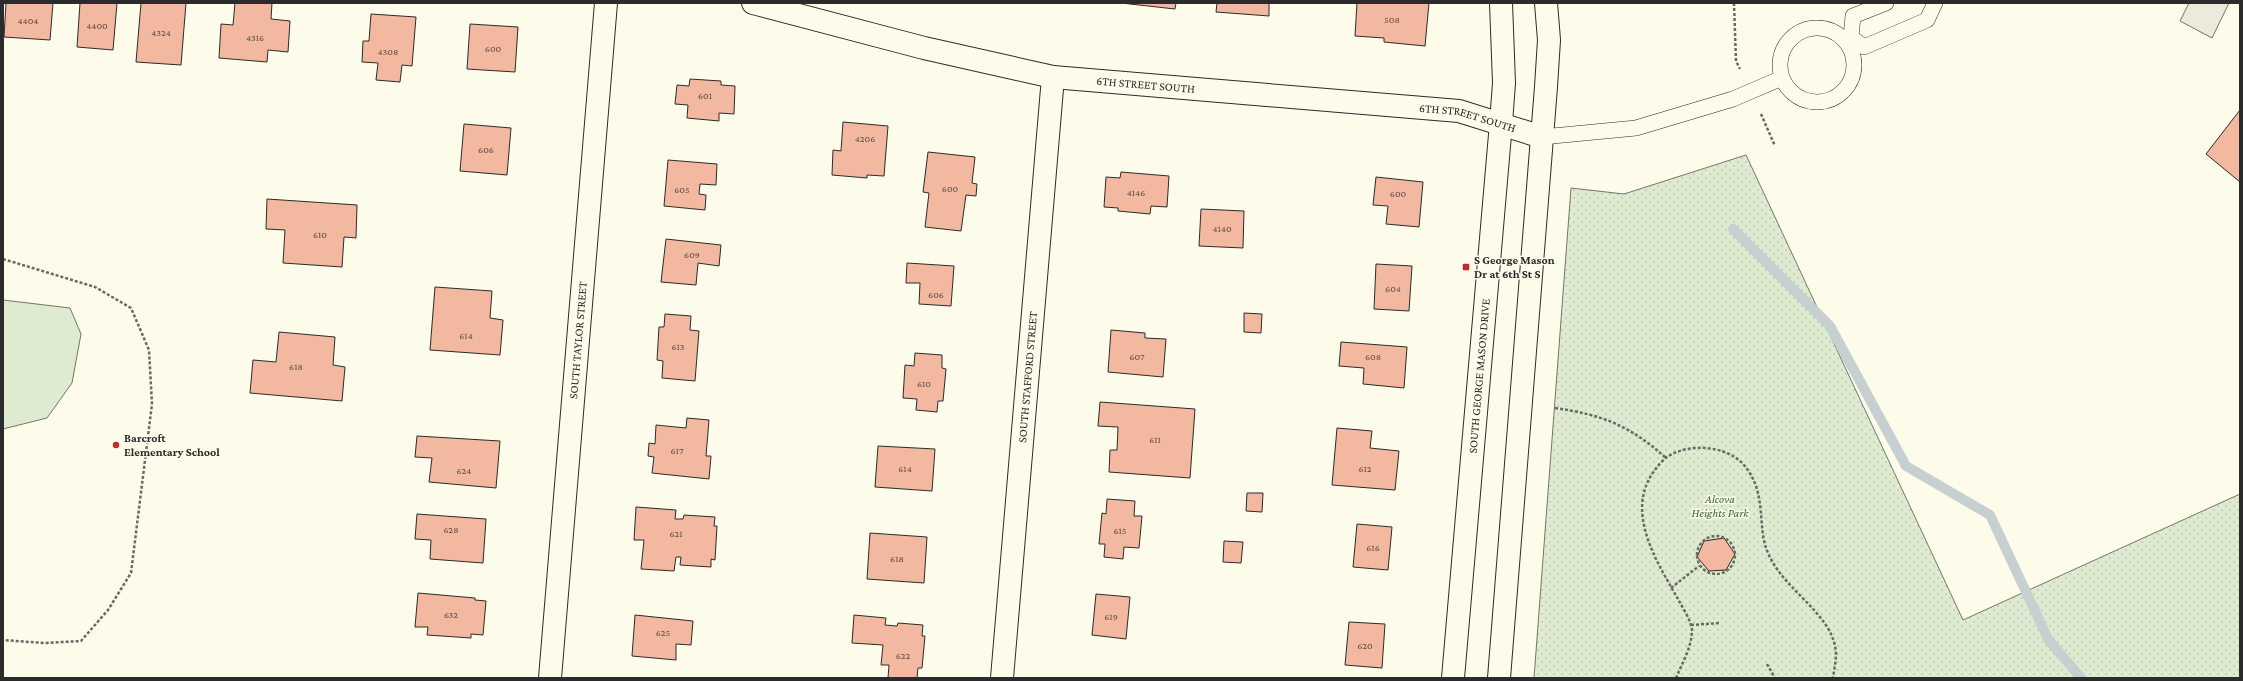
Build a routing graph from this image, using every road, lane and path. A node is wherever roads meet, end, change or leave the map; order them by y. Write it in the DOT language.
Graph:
graph roads {
  1 [pos="606,3"];
  2 [pos="753,3"];
  3 [pos="1501,3"];
  4 [pos="1546,3"];
  5 [pos="1886,3"];
  6 [pos="1935,3"];
  7 [pos="1848,39"];
  8 [pos="1053,77"];
  9 [pos="1782,78"];
  10 [pos="1501,123"];
  11 [pos="1542,137"];
  12 [pos="3,259"];
  13 [pos="1555,408"];
  14 [pos="1666,458"];
  15 [pos="1699,566"];
  16 [pos="1671,588"];
  17 [pos="1720,623"];
  18 [pos="1691,625"];
  19 [pos="3,640"];
  20 [pos="1767,664"];
  21 [pos="550,678"];
  22 [pos="1002,678"];
  23 [pos="1453,678"];
  24 [pos="1499,678"];
  25 [pos="1676,678"];
  26 [pos="1775,678"];
  27 [pos="1833,678"];
  1 -- 21 [label="street, SOUTH TAYLOR STREET"];
  2 -- 8 [label="street, 6TH STREET SOUTH"];
  3 -- 10 [label="street, SOUTH GEORGE MASON DRIVE"];
  4 -- 11 [label="street"];
  5 -- 7 [label="lane"];
  6 -- 7 [label="lane"];
  7 -- 9 [label="lane"];
  7 -- 9 [label="lane"];
  8 -- 10 [label="street, 6TH STREET SOUTH"];
  8 -- 22 [label="street, SOUTH STAFFORD STREET"];
  9 -- 11 [label="lane"];
  10 -- 11 [label="street, 6TH STREET SOUTH"];
  10 -- 23 [label="street, SOUTH GEORGE MASON DRIVE"];
  11 -- 24 [label="street"];
  12 -- 19 [label="path"];
  13 -- 14 [label="path"];
  14 -- 16 [label="path"];
  14 -- 27 [label="path"];
  15 -- 15 [label="path"];
  15 -- 16 [label="path"];
  16 -- 18 [label="path"];
  17 -- 18 [label="path"];
  18 -- 25 [label="path"];
  20 -- 26 [label="path"];
}
